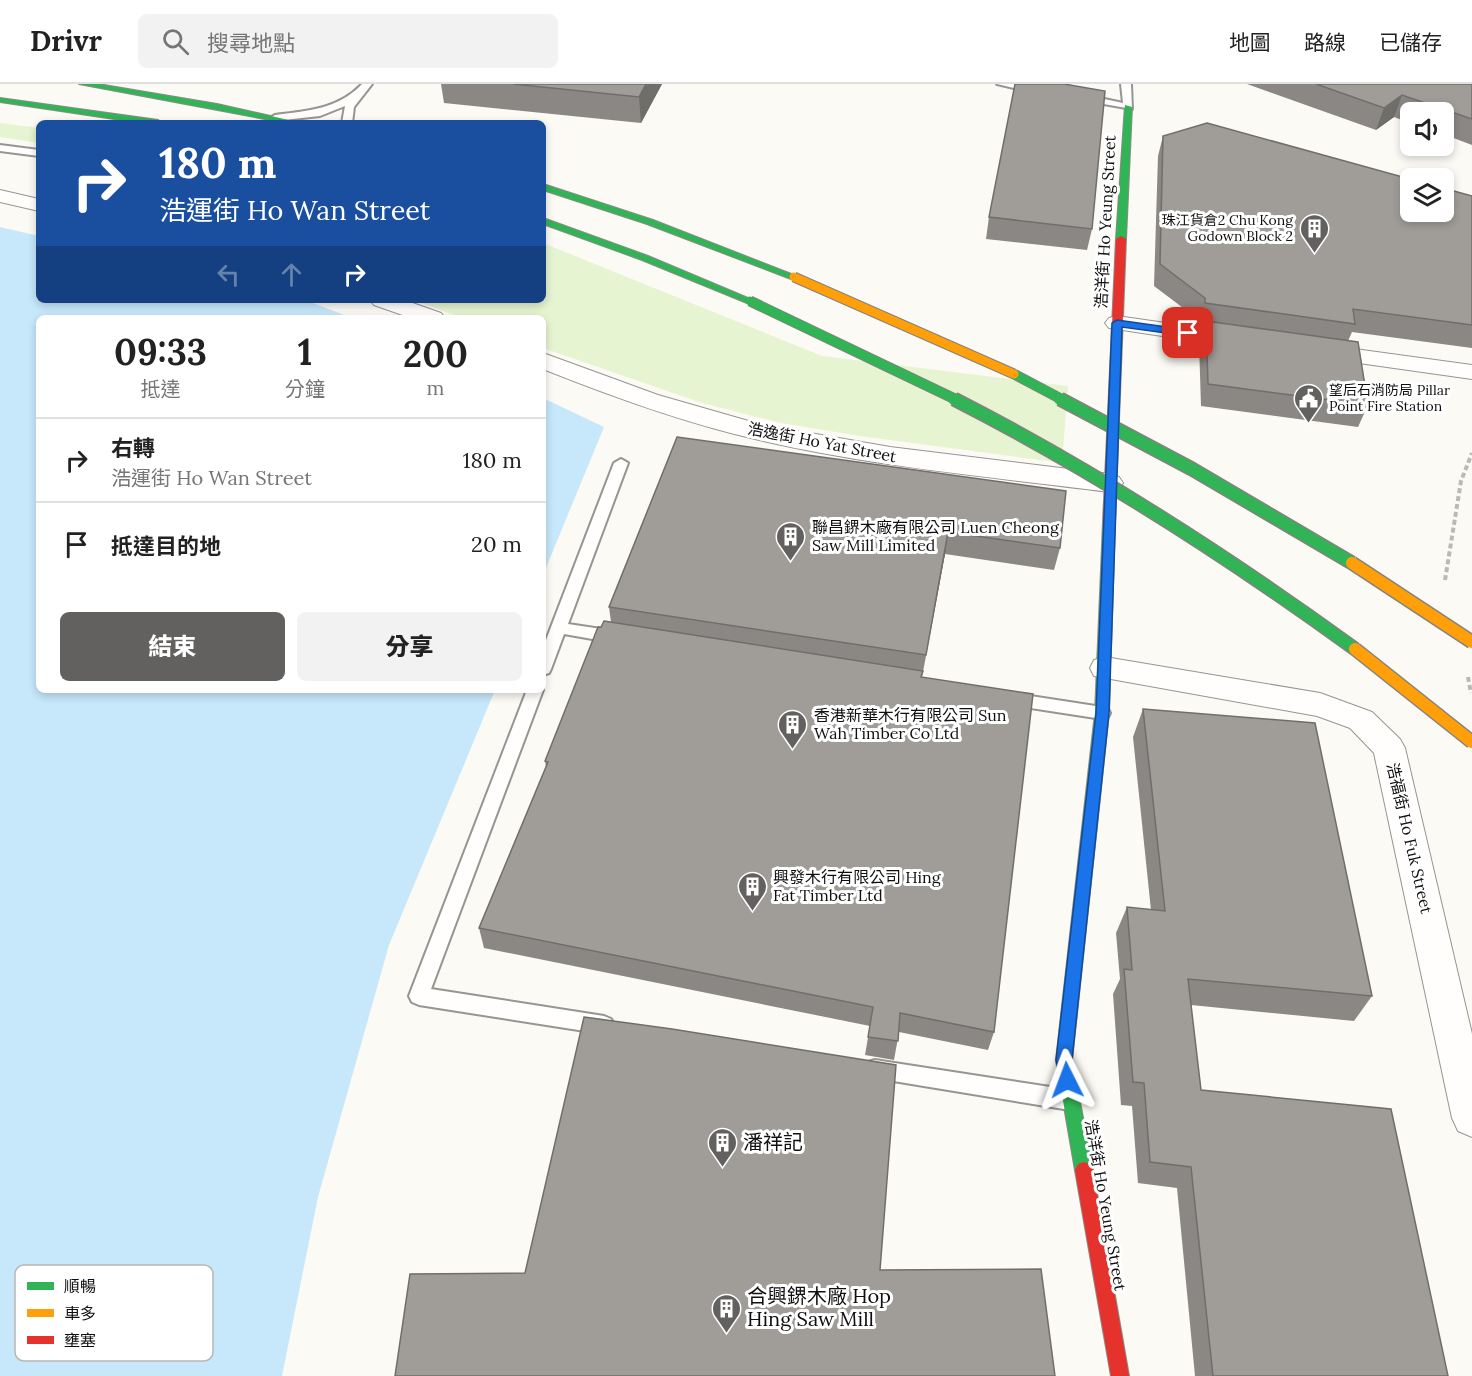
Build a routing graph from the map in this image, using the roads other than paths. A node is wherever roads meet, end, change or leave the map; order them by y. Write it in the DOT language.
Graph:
graph roads {
  1 [pos="83,84"];
  2 [pos="367,84"];
  3 [pos="1002,84"];
  4 [pos="1126,84"];
  5 [pos="1045,91"];
  6 [pos="1067,95"];
  7 [pos="356,97"];
  8 [pos="0,100"];
  9 [pos="1128,107"];
  10 [pos="275,118"];
  11 [pos="137,120"];
  12 [pos="284,120"];
  13 [pos="346,120"];
  14 [pos="0,148"];
  15 [pos="36,153"];
  16 [pos="546,188"];
  17 [pos="0,196"];
  18 [pos="36,204"];
  19 [pos="546,222"];
  20 [pos="390,303"];
  21 [pos="424,315"];
  22 [pos="1117,323"];
  23 [pos="1259,343"];
  24 [pos="1294,348"];
  25 [pos="546,361"];
  26 [pos="1472,372"];
  27 [pos="621,463"];
  28 [pos="1110,483"];
  29 [pos="559,628"];
  30 [pos="630,639"];
  31 [pos="1472,642"];
  32 [pos="546,661"];
  33 [pos="1105,668"];
  34 [pos="534,693"];
  35 [pos="996,696"];
  36 [pos="1102,713"];
  37 [pos="1472,742"];
  38 [pos="628,1029"];
  39 [pos="860,1066"];
  40 [pos="1070,1100"];
  41 [pos="1472,1118"];
  42 [pos="1120,1376"];
  1 -- 10 [label="main road"];
  2 -- 7 [label="lane"];
  3 -- 5 [label="lane"];
  4 -- 9 [label="lane"];
  6 -- 9 [label="lane"];
  7 -- 10 [label="lane"];
  7 -- 13 [label="lane"];
  8 -- 11 [label="main road"];
  9 -- 22 [label="main road, 浩洋街 Ho Yeung Street"];
  10 -- 12 [label="main road"];
  14 -- 15 [label="lane"];
  16 -- 31 [label="main road, bridge"];
  17 -- 18 [label="street"];
  19 -- 37 [label="main road, bridge"];
  20 -- 21 [label="street"];
  22 -- 23 [label="street"];
  22 -- 28 [label="main road, 浩洋街 Ho Yeung Street"];
  24 -- 26 [label="street"];
  25 -- 28 [label="street, 浩逸街 Ho Yat Street"];
  27 -- 29 [label="lane"];
  28 -- 33 [label="main road, 浩洋街 Ho Yeung Street"];
  29 -- 30 [label="lane"];
  29 -- 32 [label="lane"];
  33 -- 36 [label="main road, 浩洋街 Ho Yeung Street"];
  33 -- 41 [label="street, 浩福街 Ho Fuk Street"];
  34 -- 38 [label="lane"];
  35 -- 36 [label="lane"];
  36 -- 40 [label="main road, 浩洋街 Ho Yeung Street"];
  39 -- 40 [label="lane"];
  40 -- 42 [label="main road, 浩洋街 Ho Yeung Street"];
}
